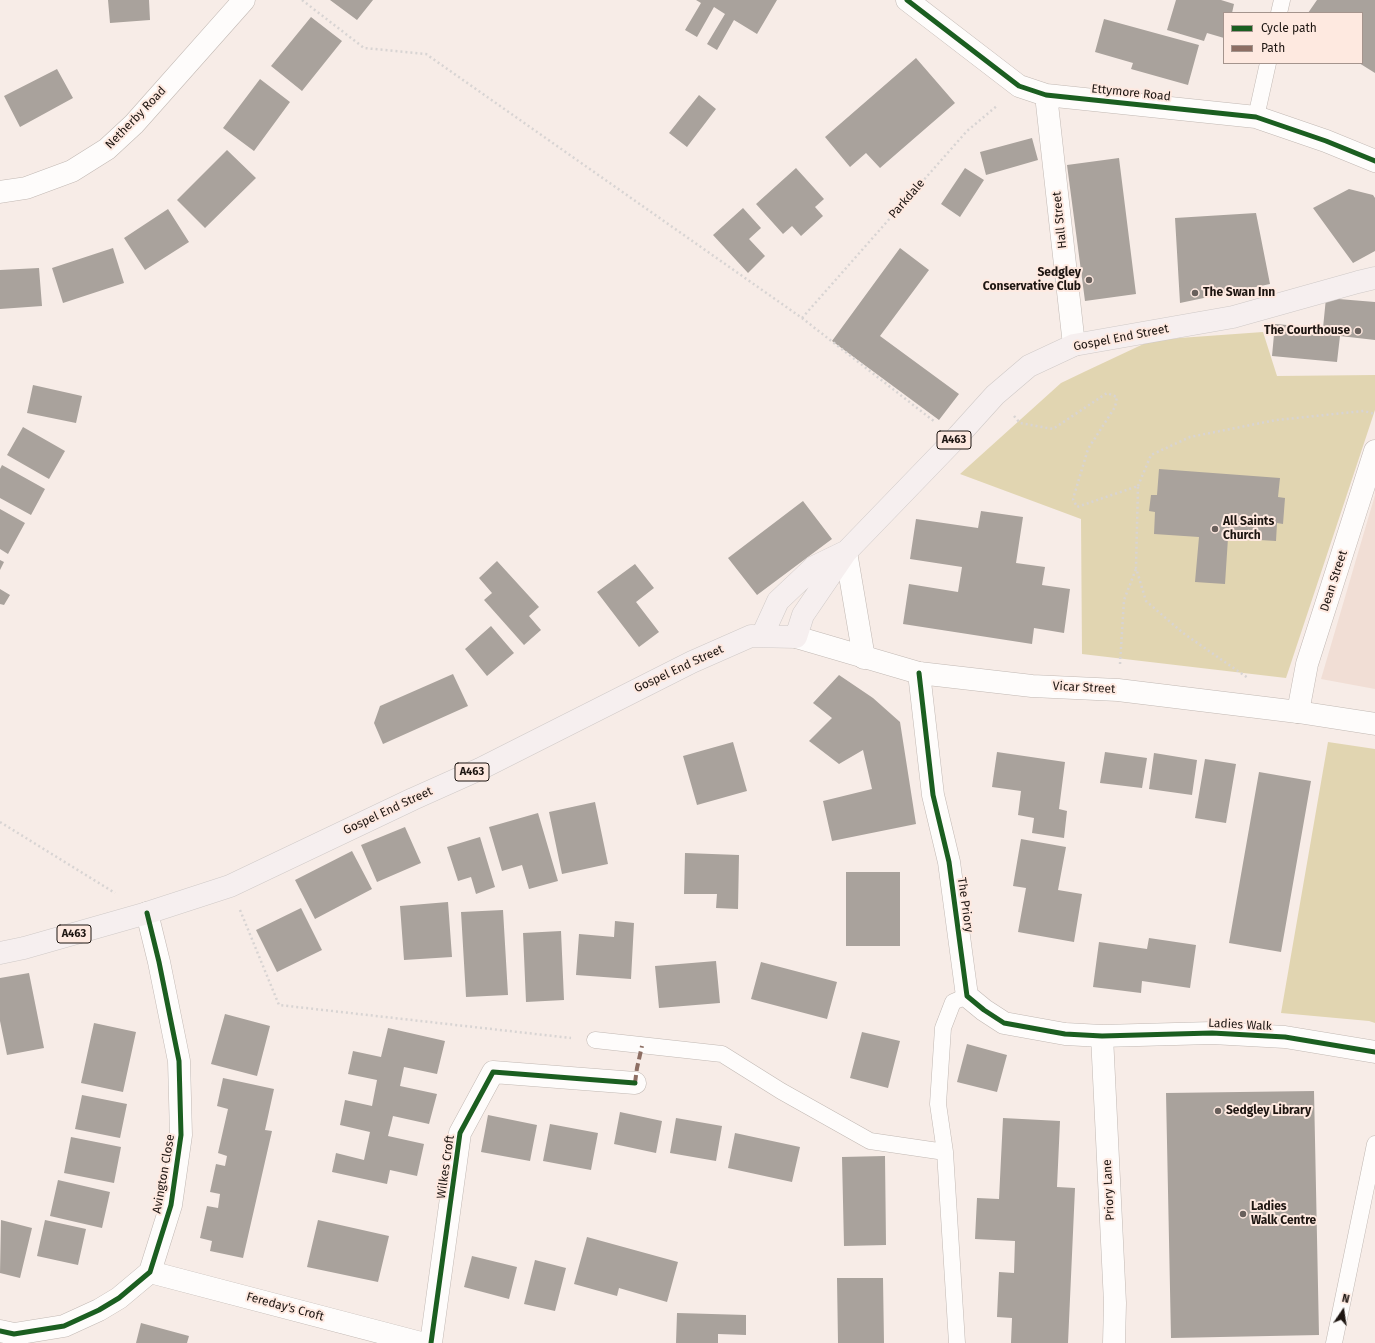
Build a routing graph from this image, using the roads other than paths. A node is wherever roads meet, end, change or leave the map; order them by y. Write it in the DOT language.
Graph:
graph roads {
  1 [pos="244,0"];
  2 [pos="907,0"];
  3 [pos="1282,0"];
  4 [pos="1280,12"];
  5 [pos="1268,64"];
  6 [pos="1046,94"];
  7 [pos="1256,117"];
  8 [pos="1375,162"];
  9 [pos="0,192"];
  10 [pos="1375,278"];
  11 [pos="1074,345"];
  12 [pos="1375,451"];
  13 [pos="846,552"];
  14 [pos="762,636"];
  15 [pos="796,637"];
  16 [pos="864,658"];
  17 [pos="919,673"];
  18 [pos="1298,712"];
  19 [pos="1375,724"];
  20 [pos="147,913"];
  21 [pos="0,953"];
  22 [pos="967,996"];
  23 [pos="1102,1036"];
  24 [pos="595,1040"];
  25 [pos="1375,1052"];
  26 [pos="635,1083"];
  27 [pos="1375,1144"];
  28 [pos="945,1152"];
  29 [pos="150,1272"];
  30 [pos="0,1331"];
  31 [pos="421,1343"];
  32 [pos="431,1343"];
  33 [pos="957,1343"];
  34 [pos="1114,1343"];
  35 [pos="1334,1343"];
  1 -- 9 [label="street, Netherby Road"];
  2 -- 6 [label="street, Ettymore Road"];
  3 -- 4 [label="lane"];
  5 -- 7 [label="lane"];
  6 -- 7 [label="street, Ettymore Road"];
  6 -- 11 [label="street, Hall Street"];
  7 -- 8 [label="street, Ettymore Road"];
  10 -- 11 [label="main road, Gospel End Street / A463"];
  11 -- 13 [label="main road, Gospel End Street / A463"];
  12 -- 18 [label="street, Dean Street"];
  13 -- 14 [label="main road, Gospel End Street / A463"];
  13 -- 15 [label="main road, Gospel End Street / A463"];
  13 -- 16 [label="street"];
  14 -- 15 [label="main road, Gospel End Street / A463"];
  14 -- 20 [label="main road, Gospel End Street / A463"];
  15 -- 16 [label="street, Vicar Street"];
  16 -- 17 [label="street, Vicar Street"];
  17 -- 18 [label="street, Vicar Street"];
  17 -- 22 [label="street, The Priory"];
  18 -- 19 [label="street, Vicar Street"];
  20 -- 21 [label="main road, Gospel End Street / A463"];
  20 -- 29 [label="street, Avington Close"];
  22 -- 23 [label="street"];
  22 -- 28 [label="lane"];
  23 -- 25 [label="street, Ladies Walk"];
  23 -- 34 [label="street, Priory Lane"];
  24 -- 28 [label="lane"];
  26 -- 32 [label="street, Wilkes Croft"];
  27 -- 35 [label="lane"];
  28 -- 33 [label="lane"];
  29 -- 30 [label="street"];
  29 -- 31 [label="street, Fereday's Croft"];
}
